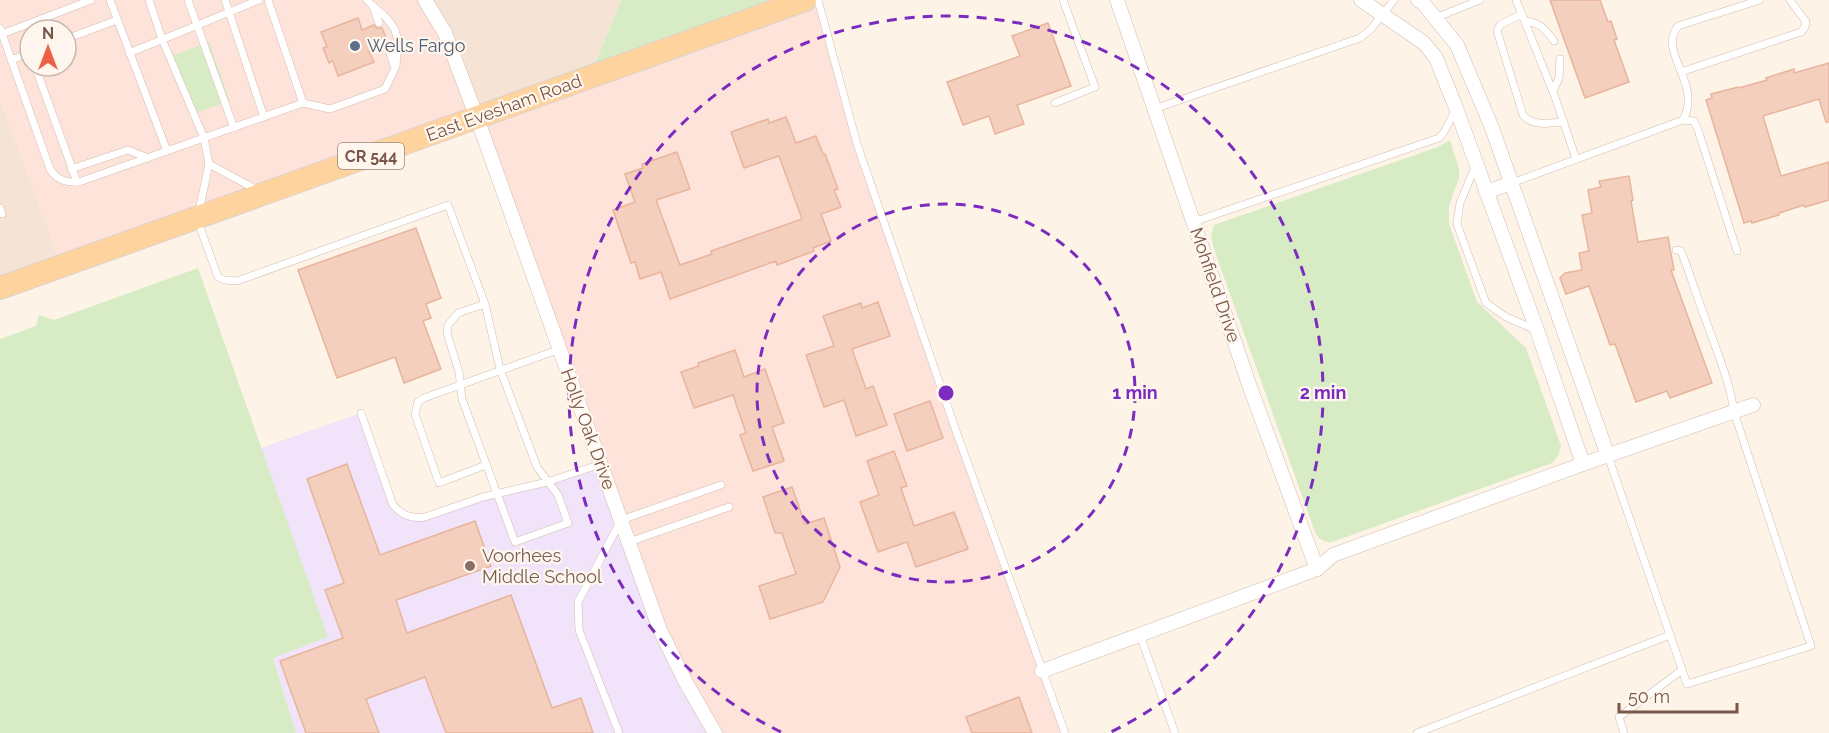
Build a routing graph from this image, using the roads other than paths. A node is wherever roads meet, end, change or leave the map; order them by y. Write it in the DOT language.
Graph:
graph roads {
  1 [pos="91,0"];
  2 [pos="110,0"];
  3 [pos="149,0"];
  4 [pos="188,0"];
  5 [pos="225,0"];
  6 [pos="259,0"];
  7 [pos="268,0"];
  8 [pos="425,0"];
  9 [pos="805,0"];
  10 [pos="818,0"];
  11 [pos="1063,0"];
  12 [pos="1117,0"];
  13 [pos="1361,0"];
  14 [pos="1394,0"];
  15 [pos="1418,0"];
  16 [pos="1480,0"];
  17 [pos="1516,0"];
  18 [pos="1760,0"];
  19 [pos="1790,0"];
  20 [pos="370,3"];
  21 [pos="229,12"];
  22 [pos="1383,14"];
  23 [pos="1524,17"];
  24 [pos="1436,18"];
  25 [pos="117,20"];
  26 [pos="379,23"];
  27 [pos="197,25"];
  28 [pos="1,31"];
  29 [pos="78,35"];
  30 [pos="162,39"];
  31 [pos="1554,41"];
  32 [pos="387,45"];
  33 [pos="129,53"];
  34 [pos="18,57"];
  35 [pos="1560,59"];
  36 [pos="11,60"];
  37 [pos="395,68"];
  38 [pos="1681,72"];
  39 [pos="39,78"];
  40 [pos="1553,91"];
  41 [pos="303,104"];
  42 [pos="1055,104"];
  43 [pos="1456,108"];
  44 [pos="1154,109"];
  45 [pos="264,117"];
  46 [pos="477,118"];
  47 [pos="1683,120"];
  48 [pos="1564,122"];
  49 [pos="234,128"];
  50 [pos="204,138"];
  51 [pos="167,151"];
  52 [pos="148,158"];
  53 [pos="1576,159"];
  54 [pos="210,164"];
  55 [pos="1476,164"];
  56 [pos="71,169"];
  57 [pos="76,182"];
  58 [pos="1512,183"];
  59 [pos="1485,192"];
  60 [pos="265,194"];
  61 [pos="197,218"];
  62 [pos="1193,222"];
  63 [pos="1676,249"];
  64 [pos="1737,251"];
  65 [pos="0,288"];
  66 [pos="485,304"];
  67 [pos="1562,326"];
  68 [pos="1538,333"];
  69 [pos="560,349"];
  70 [pos="500,369"];
  71 [pos="461,384"];
  72 [pos="1754,405"];
  73 [pos="1734,412"];
  74 [pos="361,413"];
  75 [pos="1608,456"];
  76 [pos="601,464"];
  77 [pos="1583,464"];
  78 [pos="486,465"];
  79 [pos="547,482"];
  80 [pos="720,485"];
  81 [pos="497,494"];
  82 [pos="729,507"];
  83 [pos="621,520"];
  84 [pos="629,542"];
  85 [pos="1317,569"];
  86 [pos="1140,635"];
  87 [pos="1670,635"];
  88 [pos="1682,670"];
  89 [pos="1042,671"];
  90 [pos="619,733"];
  91 [pos="715,733"];
  92 [pos="1065,733"];
  93 [pos="1175,733"];
  94 [pos="1417,733"];
  95 [pos="1624,733"];
  1 -- 28 [label="lane"];
  2 -- 25 [label="lane"];
  3 -- 30 [label="lane"];
  4 -- 27 [label="lane"];
  5 -- 21 [label="lane"];
  6 -- 21 [label="lane"];
  7 -- 41 [label="lane"];
  8 -- 46 [label="street, Holly Oak Drive"];
  9 -- 46 [label="main road, East Evesham Road / CR 544"];
  10 -- 89 [label="lane"];
  11 -- 42 [label="lane"];
  12 -- 44 [label="street, Mohfield Drive"];
  13 -- 22 [label="street"];
  14 -- 22 [label="lane"];
  15 -- 24 [label="street"];
  16 -- 24 [label="lane"];
  17 -- 23 [label="lane"];
  18 -- 38 [label="lane"];
  19 -- 38 [label="lane"];
  20 -- 26 [label="lane"];
  20 -- 37 [label="lane"];
  21 -- 27 [label="lane"];
  21 -- 45 [label="lane"];
  22 -- 43 [label="street"];
  22 -- 44 [label="lane"];
  23 -- 31 [label="lane"];
  23 -- 40 [label="lane"];
  23 -- 48 [label="lane"];
  24 -- 58 [label="street"];
  25 -- 29 [label="lane"];
  25 -- 33 [label="lane"];
  27 -- 30 [label="lane"];
  27 -- 49 [label="lane"];
  28 -- 36 [label="lane"];
  30 -- 33 [label="lane"];
  30 -- 50 [label="lane"];
  32 -- 37 [label="lane"];
  33 -- 51 [label="lane"];
  34 -- 36 [label="lane"];
  35 -- 40 [label="lane"];
  36 -- 57 [label="lane"];
  37 -- 41 [label="lane"];
  38 -- 47 [label="lane"];
  39 -- 56 [label="lane"];
  40 -- 48 [label="lane"];
  41 -- 45 [label="lane"];
  43 -- 55 [label="street"];
  43 -- 62 [label="lane"];
  44 -- 62 [label="street, Mohfield Drive"];
  45 -- 49 [label="lane"];
  46 -- 60 [label="main road, East Evesham Road / CR 544"];
  46 -- 69 [label="street, Holly Oak Drive"];
  47 -- 53 [label="lane"];
  47 -- 64 [label="lane"];
  48 -- 53 [label="lane"];
  49 -- 50 [label="lane"];
  50 -- 51 [label="lane"];
  50 -- 54 [label="lane"];
  51 -- 52 [label="lane"];
  52 -- 56 [label="lane"];
  52 -- 57 [label="lane"];
  53 -- 58 [label="lane"];
  54 -- 60 [label="lane"];
  54 -- 61 [label="lane"];
  55 -- 59 [label="street"];
  55 -- 68 [label="lane"];
  56 -- 57 [label="lane"];
  58 -- 59 [label="street"];
  58 -- 67 [label="street"];
  59 -- 68 [label="street"];
  60 -- 61 [label="main road, East Evesham Road / CR 544"];
  61 -- 65 [label="main road, East Evesham Road / CR 544"];
  61 -- 66 [label="lane"];
  62 -- 85 [label="street, Mohfield Drive"];
  63 -- 73 [label="lane"];
  66 -- 70 [label="lane"];
  66 -- 71 [label="lane"];
  67 -- 68 [label="street"];
  67 -- 75 [label="street"];
  68 -- 77 [label="street"];
  69 -- 70 [label="lane"];
  69 -- 76 [label="street, Holly Oak Drive"];
  70 -- 71 [label="lane"];
  70 -- 79 [label="lane"];
  71 -- 78 [label="lane"];
  71 -- 78 [label="lane"];
  72 -- 73 [label="street"];
  73 -- 75 [label="street"];
  73 -- 88 [label="lane"];
  74 -- 81 [label="lane"];
  75 -- 77 [label="street"];
  75 -- 87 [label="lane"];
  76 -- 79 [label="lane"];
  76 -- 83 [label="street, Holly Oak Drive"];
  77 -- 85 [label="street"];
  78 -- 81 [label="lane"];
  79 -- 81 [label="lane"];
  79 -- 81 [label="lane"];
  80 -- 83 [label="lane"];
  82 -- 84 [label="lane"];
  83 -- 84 [label="street, Holly Oak Drive"];
  83 -- 90 [label="lane"];
  84 -- 91 [label="street, Holly Oak Drive"];
  85 -- 86 [label="street"];
  86 -- 89 [label="street"];
  86 -- 93 [label="lane"];
  87 -- 88 [label="lane"];
  87 -- 94 [label="lane"];
  88 -- 95 [label="lane"];
  89 -- 92 [label="lane"];
}
